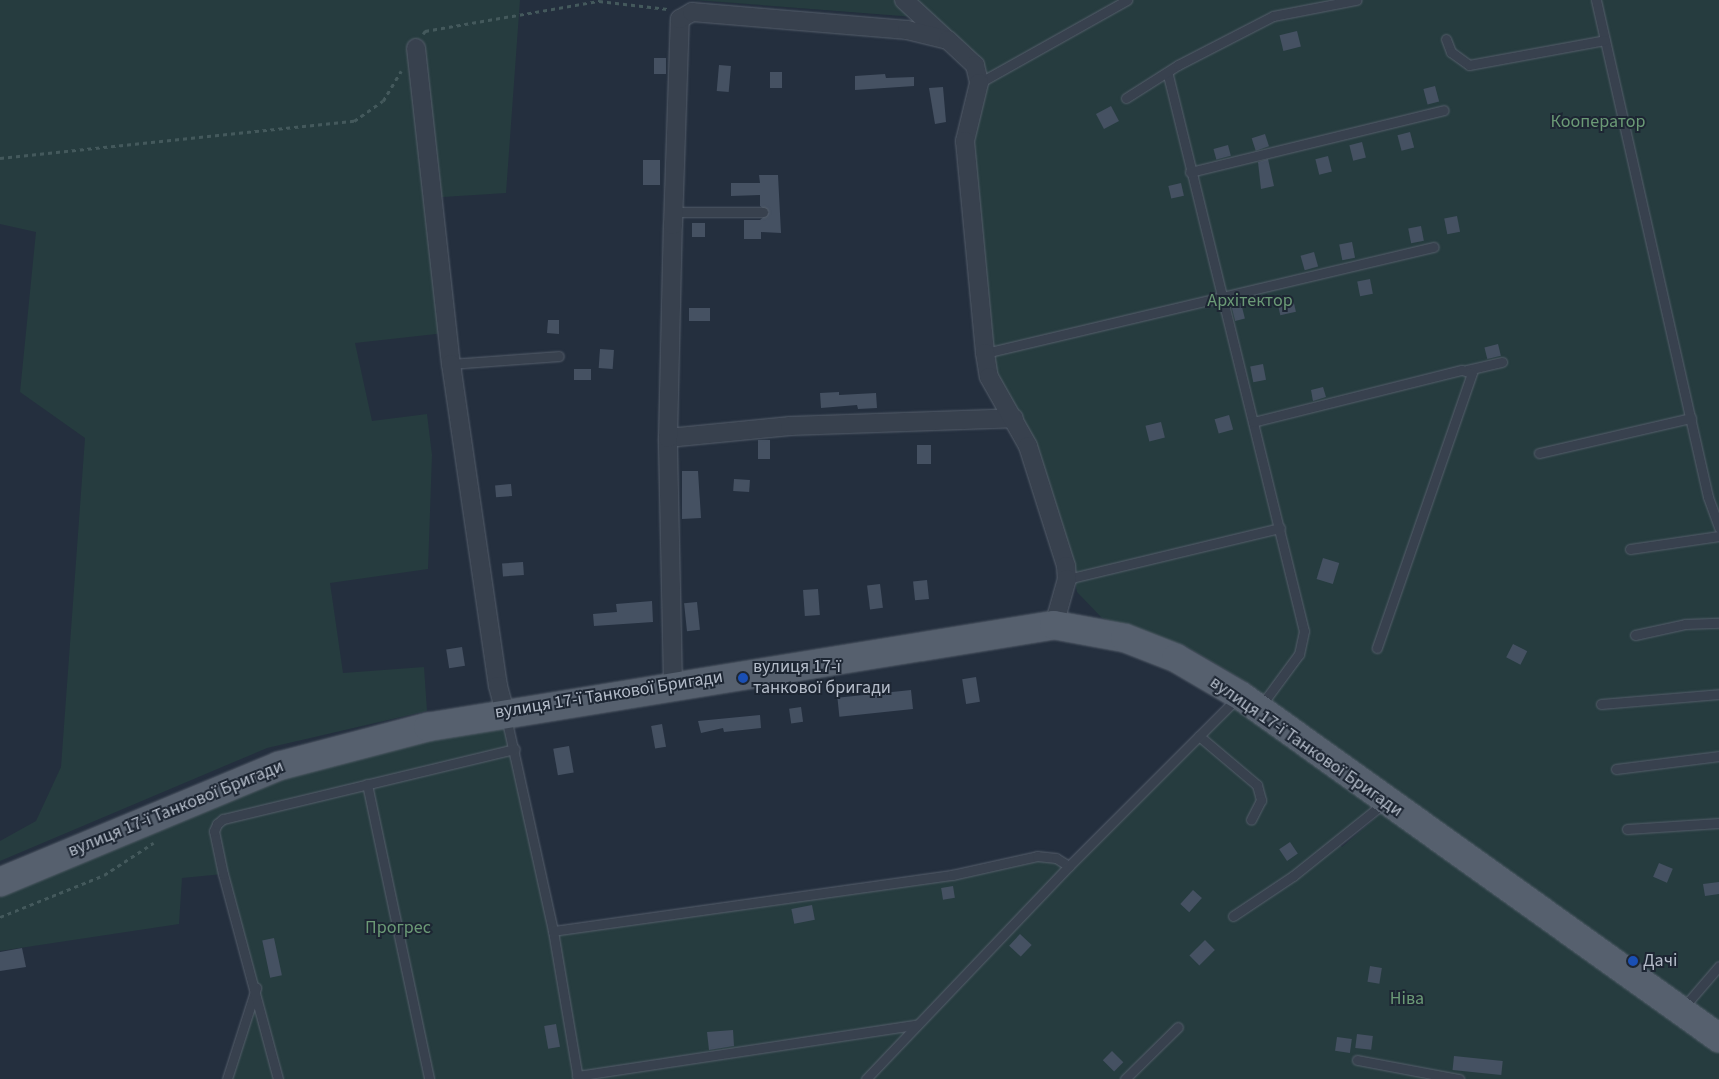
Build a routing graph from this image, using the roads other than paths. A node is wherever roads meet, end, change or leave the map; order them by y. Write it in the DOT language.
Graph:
graph roads {
  1 [pos="904,0"];
  2 [pos="1127,0"];
  3 [pos="1356,0"];
  4 [pos="1596,0"];
  5 [pos="1446,39"];
  6 [pos="948,40"];
  7 [pos="1605,40"];
  8 [pos="416,48"];
  9 [pos="1168,75"];
  10 [pos="979,83"];
  11 [pos="1126,98"];
  12 [pos="1444,110"];
  13 [pos="1190,172"];
  14 [pos="674,212"];
  15 [pos="762,212"];
  16 [pos="1434,247"];
  17 [pos="1222,298"];
  18 [pos="985,352"];
  19 [pos="558,356"];
  20 [pos="1502,362"];
  21 [pos="451,364"];
  22 [pos="1467,370"];
  23 [pos="1014,418"];
  24 [pos="1691,418"];
  25 [pos="1253,422"];
  26 [pos="668,438"];
  27 [pos="1538,452"];
  28 [pos="1280,528"];
  29 [pos="1719,528"];
  30 [pos="1719,536"];
  31 [pos="1630,548"];
  32 [pos="1067,579"];
  33 [pos="1719,623"];
  34 [pos="1054,625"];
  35 [pos="1635,635"];
  36 [pos="1377,648"];
  37 [pos="673,685"];
  38 [pos="1719,694"];
  39 [pos="1250,702"];
  40 [pos="1601,704"];
  41 [pos="505,712"];
  42 [pos="1199,736"];
  43 [pos="515,749"];
  44 [pos="1719,756"];
  45 [pos="1616,769"];
  46 [pos="367,784"];
  47 [pos="1384,802"];
  48 [pos="1251,820"];
  49 [pos="1719,823"];
  50 [pos="1627,829"];
  51 [pos="1069,866"];
  52 [pos="0,882"];
  53 [pos="1233,916"];
  54 [pos="554,930"];
  55 [pos="1719,966"];
  56 [pos="256,988"];
  57 [pos="1680,1011"];
  58 [pos="916,1025"];
  59 [pos="1178,1027"];
  60 [pos="1719,1038"];
  61 [pos="1357,1060"];
  62 [pos="578,1078"];
  63 [pos="227,1079"];
  64 [pos="278,1079"];
  65 [pos="429,1079"];
  66 [pos="866,1079"];
  67 [pos="1125,1079"];
  68 [pos="1459,1079"];
  1 -- 6 [label="street"];
  2 -- 10 [label="lane"];
  3 -- 9 [label="lane"];
  4 -- 7 [label="lane"];
  5 -- 7 [label="lane"];
  6 -- 10 [label="street"];
  6 -- 14 [label="street"];
  7 -- 24 [label="lane"];
  8 -- 21 [label="street"];
  9 -- 11 [label="lane"];
  9 -- 13 [label="lane"];
  10 -- 18 [label="street"];
  12 -- 13 [label="lane"];
  13 -- 17 [label="lane"];
  14 -- 15 [label="lane"];
  14 -- 26 [label="street"];
  16 -- 17 [label="lane"];
  17 -- 18 [label="lane"];
  17 -- 25 [label="lane"];
  18 -- 23 [label="street"];
  19 -- 21 [label="lane"];
  20 -- 22 [label="lane"];
  21 -- 41 [label="street"];
  22 -- 25 [label="lane"];
  22 -- 36 [label="lane"];
  23 -- 26 [label="street"];
  23 -- 32 [label="street"];
  24 -- 27 [label="lane"];
  24 -- 29 [label="lane"];
  25 -- 28 [label="lane"];
  26 -- 37 [label="street"];
  28 -- 32 [label="lane"];
  28 -- 39 [label="lane"];
  30 -- 31 [label="lane"];
  32 -- 34 [label="street"];
  33 -- 35 [label="lane"];
  34 -- 37 [label="main road, вулиця 17-ї Танкової Бригади"];
  34 -- 39 [label="main road, вулиця 17-ї Танкової Бригади"];
  37 -- 41 [label="main road, вулиця 17-ї Танкової Бригади"];
  38 -- 40 [label="lane"];
  39 -- 42 [label="lane"];
  39 -- 47 [label="main road, вулиця 17-ї Танкової Бригади"];
  41 -- 43 [label="lane"];
  41 -- 52 [label="main road, вулиця 17-ї Танкової Бригади"];
  42 -- 48 [label="lane"];
  42 -- 51 [label="lane"];
  43 -- 46 [label="lane"];
  43 -- 54 [label="lane"];
  44 -- 45 [label="lane"];
  46 -- 56 [label="lane"];
  46 -- 65 [label="lane"];
  47 -- 53 [label="lane"];
  47 -- 57 [label="main road, вулиця 17-ї Танкової Бригади"];
  49 -- 50 [label="lane"];
  51 -- 54 [label="lane"];
  51 -- 58 [label="lane"];
  54 -- 62 [label="lane"];
  55 -- 57 [label="lane"];
  56 -- 63 [label="lane"];
  56 -- 64 [label="lane"];
  57 -- 60 [label="main road, вулиця 17-ї Танкової Бригади"];
  58 -- 62 [label="lane"];
  58 -- 66 [label="lane"];
  59 -- 67 [label="lane"];
  61 -- 68 [label="lane"];
}
